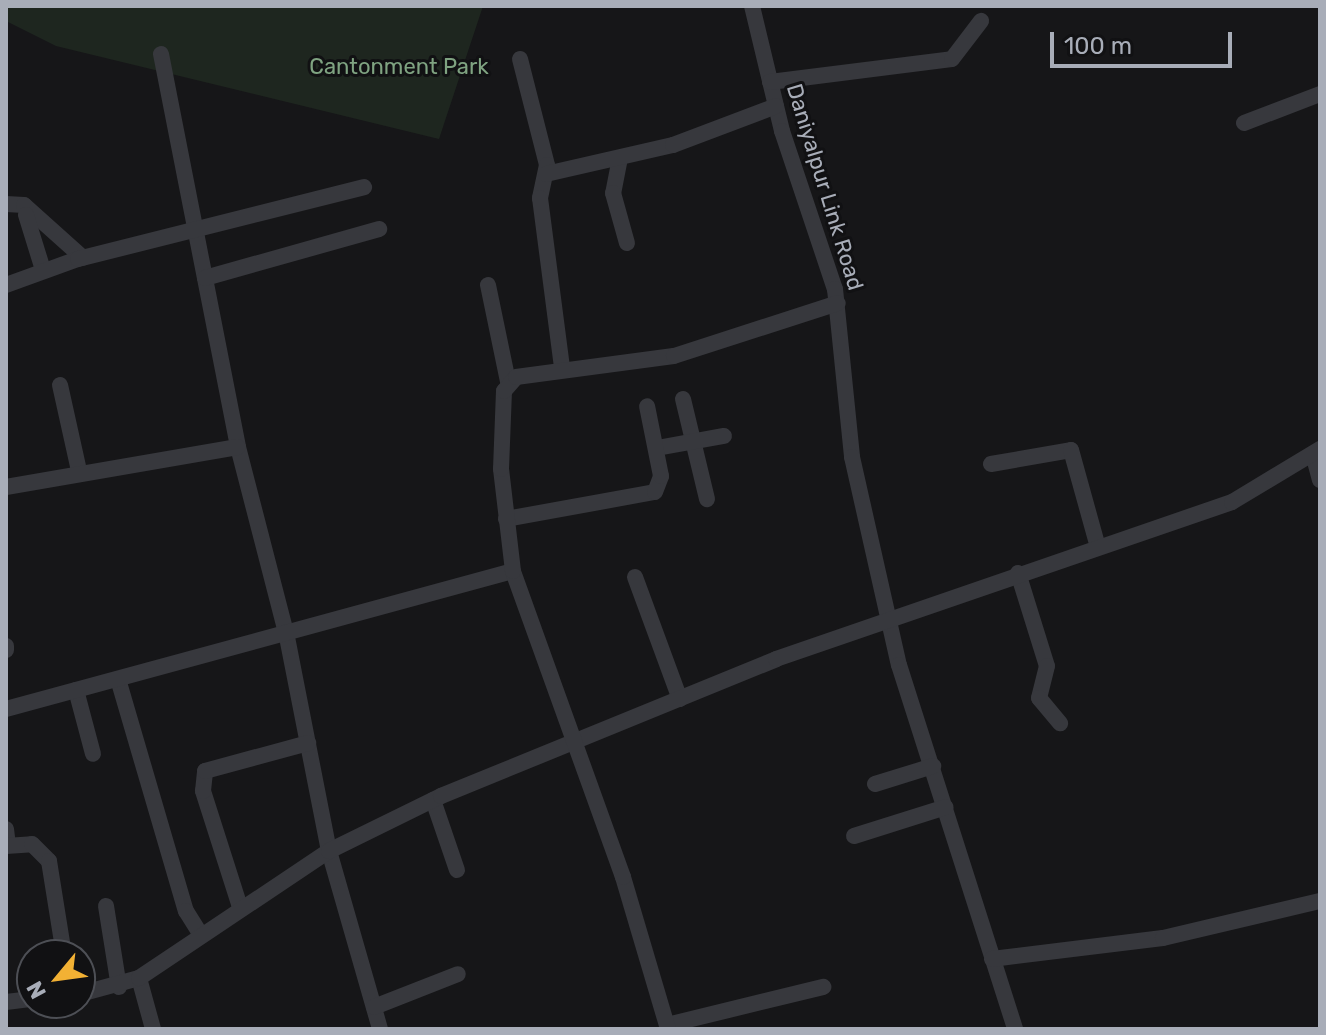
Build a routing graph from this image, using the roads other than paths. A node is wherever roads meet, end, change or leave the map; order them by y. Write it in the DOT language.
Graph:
graph roads {
  1 [pos="752,6"];
  2 [pos="981,21"];
  3 [pos="161,54"];
  4 [pos="520,59"];
  5 [pos="770,82"];
  6 [pos="1320,94"];
  7 [pos="776,106"];
  8 [pos="1244,123"];
  9 [pos="620,158"];
  10 [pos="546,174"];
  11 [pos="364,187"];
  12 [pos="6,204"];
  13 [pos="24,205"];
  14 [pos="379,229"];
  15 [pos="194,231"];
  16 [pos="627,243"];
  17 [pos="83,258"];
  18 [pos="43,270"];
  19 [pos="205,278"];
  20 [pos="6,285"];
  21 [pos="488,285"];
  22 [pos="838,303"];
  23 [pos="562,367"];
  24 [pos="508,382"];
  25 [pos="60,385"];
  26 [pos="683,399"];
  27 [pos="647,406"];
  28 [pos="724,436"];
  29 [pos="694,441"];
  30 [pos="238,447"];
  31 [pos="657,448"];
  32 [pos="1316,452"];
  33 [pos="991,464"];
  34 [pos="79,471"];
  35 [pos="1320,480"];
  36 [pos="6,487"];
  37 [pos="707,499"];
  38 [pos="506,519"];
  39 [pos="1097,544"];
  40 [pos="513,571"];
  41 [pos="1018,573"];
  42 [pos="635,577"];
  43 [pos="890,618"];
  44 [pos="286,632"];
  45 [pos="118,679"];
  46 [pos="76,690"];
  47 [pos="680,699"];
  48 [pos="6,709"];
  49 [pos="1060,723"];
  50 [pos="576,741"];
  51 [pos="308,743"];
  52 [pos="93,754"];
  53 [pos="933,766"];
  54 [pos="875,784"];
  55 [pos="433,800"];
  56 [pos="946,807"];
  57 [pos="854,836"];
  58 [pos="7,840"];
  59 [pos="329,851"];
  60 [pos="457,870"];
  61 [pos="1320,901"];
  62 [pos="106,906"];
  63 [pos="240,907"];
  64 [pos="201,935"];
  65 [pos="62,939"];
  66 [pos="992,959"];
  67 [pos="458,974"];
  68 [pos="139,978"];
  69 [pos="119,987"];
  70 [pos="823,987"];
  71 [pos="96,991"];
  72 [pos="374,1007"];
  73 [pos="667,1027"];
  74 [pos="153,1029"];
  75 [pos="380,1029"];
  76 [pos="1015,1029"];
  1 -- 5 [label="street, Daniyalpur Link Road"];
  2 -- 5 [label="street"];
  3 -- 15 [label="street"];
  4 -- 10 [label="street"];
  5 -- 7 [label="street, Daniyalpur Link Road"];
  6 -- 8 [label="street"];
  7 -- 9 [label="street"];
  7 -- 22 [label="street, Daniyalpur Link Road"];
  9 -- 10 [label="street"];
  9 -- 16 [label="street"];
  10 -- 23 [label="street"];
  11 -- 15 [label="street"];
  12 -- 13 [label="street"];
  13 -- 17 [label="street"];
  13 -- 18 [label="street"];
  14 -- 19 [label="street"];
  15 -- 17 [label="street"];
  15 -- 19 [label="street"];
  17 -- 18 [label="street"];
  18 -- 20 [label="street"];
  19 -- 30 [label="street"];
  21 -- 24 [label="street"];
  22 -- 23 [label="street"];
  22 -- 43 [label="street, Daniyalpur Link Road"];
  23 -- 24 [label="street"];
  24 -- 38 [label="street"];
  25 -- 34 [label="street"];
  26 -- 29 [label="street"];
  27 -- 31 [label="street"];
  28 -- 29 [label="street"];
  29 -- 31 [label="street"];
  29 -- 37 [label="street"];
  30 -- 34 [label="street"];
  30 -- 44 [label="street"];
  31 -- 38 [label="street"];
  32 -- 35 [label="street"];
  32 -- 39 [label="street"];
  33 -- 39 [label="street"];
  34 -- 36 [label="street"];
  38 -- 40 [label="street"];
  39 -- 41 [label="street"];
  40 -- 44 [label="street"];
  40 -- 50 [label="street"];
  41 -- 43 [label="street"];
  41 -- 49 [label="street"];
  42 -- 47 [label="street"];
  43 -- 47 [label="street"];
  43 -- 53 [label="street, Daniyalpur Link Road"];
  44 -- 45 [label="street"];
  44 -- 51 [label="street"];
  45 -- 46 [label="street"];
  45 -- 64 [label="street"];
  46 -- 48 [label="street"];
  46 -- 52 [label="street"];
  47 -- 50 [label="street"];
  50 -- 55 [label="street"];
  50 -- 73 [label="street"];
  51 -- 59 [label="street"];
  51 -- 63 [label="street"];
  53 -- 54 [label="street"];
  53 -- 56 [label="street, Daniyalpur Link Road"];
  55 -- 59 [label="street"];
  55 -- 60 [label="street"];
  56 -- 57 [label="street"];
  56 -- 66 [label="street, Daniyalpur Link Road"];
  58 -- 65 [label="street"];
  59 -- 63 [label="street"];
  59 -- 72 [label="street"];
  61 -- 66 [label="street"];
  62 -- 69 [label="street"];
  63 -- 64 [label="street"];
  64 -- 68 [label="street"];
  66 -- 76 [label="street, Daniyalpur Link Road"];
  67 -- 72 [label="street"];
  68 -- 69 [label="street"];
  68 -- 74 [label="street"];
  69 -- 71 [label="street"];
  70 -- 73 [label="street"];
  72 -- 75 [label="street"];
}
